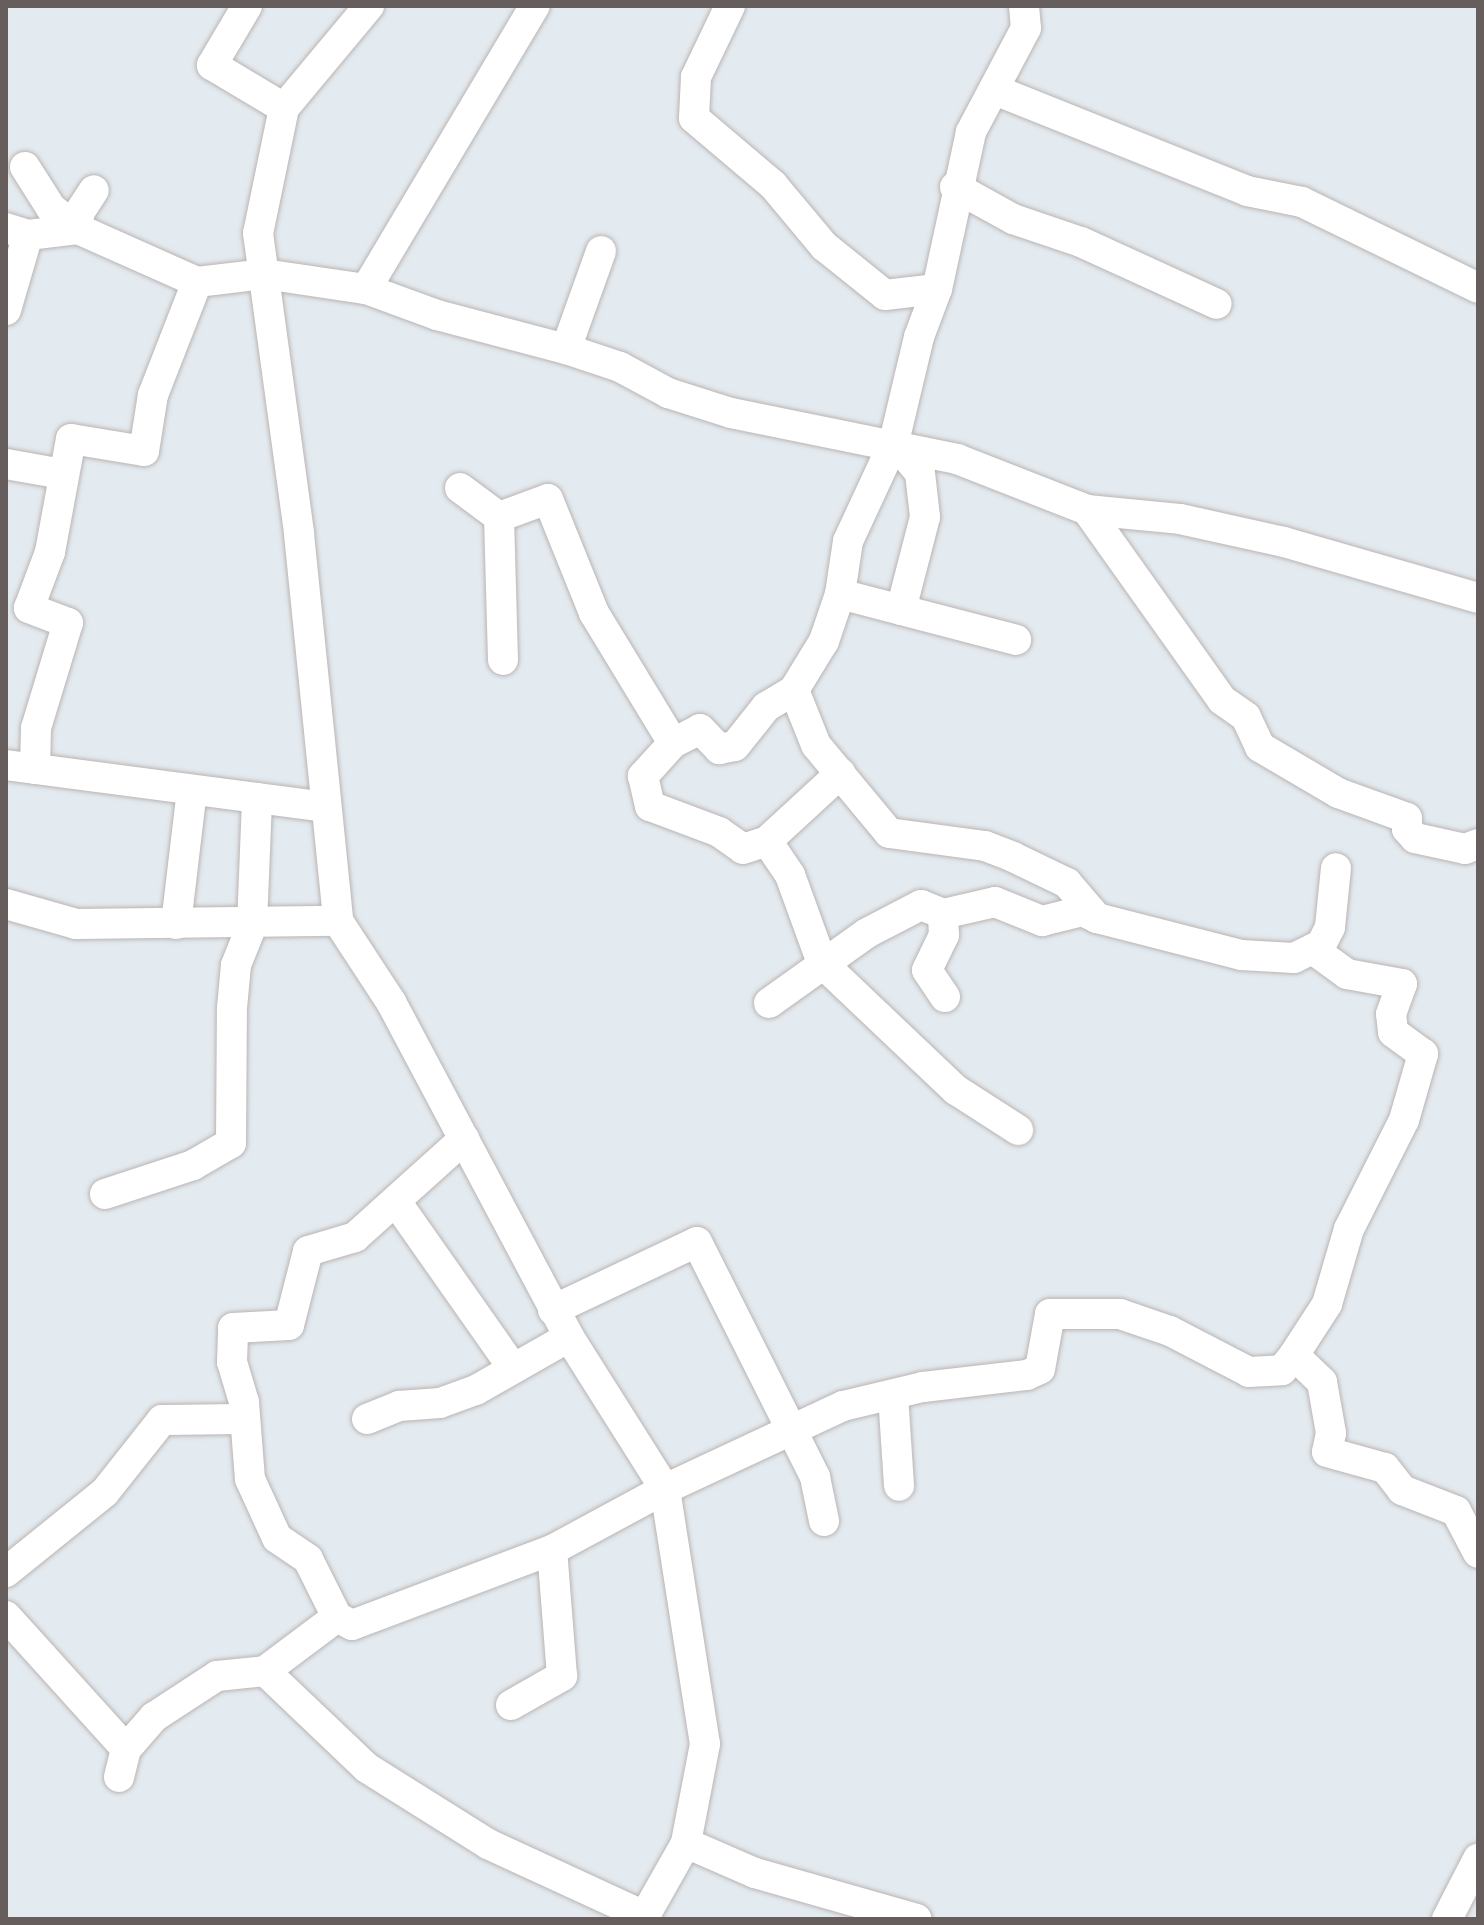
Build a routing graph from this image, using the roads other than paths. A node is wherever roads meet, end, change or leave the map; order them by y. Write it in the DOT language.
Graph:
graph roads {
  1 [pos="247,6"];
  2 [pos="369,6"];
  3 [pos="535,6"];
  4 [pos="730,6"];
  5 [pos="1024,6"];
  6 [pos="995,90"];
  7 [pos="284,108"];
  8 [pos="25,167"];
  9 [pos="955,187"];
  10 [pos="94,190"];
  11 [pos="78,229"];
  12 [pos="17,232"];
  13 [pos="601,251"];
  14 [pos="264,274"];
  15 [pos="197,282"];
  16 [pos="1478,288"];
  17 [pos="366,289"];
  18 [pos="937,289"];
  19 [pos="1217,304"];
  20 [pos="6,310"];
  21 [pos="566,349"];
  22 [pos="894,442"];
  23 [pos="6,464"];
  24 [pos="63,474"];
  25 [pos="460,488"];
  26 [pos="1087,510"];
  27 [pos="499,517"];
  28 [pos="840,594"];
  29 [pos="1478,598"];
  30 [pos="901,610"];
  31 [pos="1016,640"];
  32 [pos="503,660"];
  33 [pos="794,690"];
  34 [pos="673,743"];
  35 [pos="20,767"];
  36 [pos="841,773"];
  37 [pos="192,790"];
  38 [pos="257,798"];
  39 [pos="323,807"];
  40 [pos="767,841"];
  41 [pos="1478,844"];
  42 [pos="1336,868"];
  43 [pos="6,904"];
  44 [pos="943,914"];
  45 [pos="1097,918"];
  46 [pos="338,921"];
  47 [pos="176,924"];
  48 [pos="252,925"];
  49 [pos="1315,951"];
  50 [pos="822,963"];
  51 [pos="945,997"];
  52 [pos="769,1003"];
  53 [pos="1018,1130"];
  54 [pos="464,1139"];
  55 [pos="105,1194"];
  56 [pos="397,1203"];
  57 [pos="553,1310"];
  58 [pos="569,1337"];
  59 [pos="1294,1355"];
  60 [pos="513,1368"];
  61 [pos="893,1395"];
  62 [pos="243,1419"];
  63 [pos="367,1419"];
  64 [pos="793,1430"];
  65 [pos="899,1486"];
  66 [pos="665,1489"];
  67 [pos="824,1521"];
  68 [pos="552,1550"];
  69 [pos="1478,1553"];
  70 [pos="6,1572"];
  71 [pos="6,1616"];
  72 [pos="337,1617"];
  73 [pos="265,1671"];
  74 [pos="511,1705"];
  75 [pos="686,1843"];
  76 [pos="1478,1859"];
  77 [pos="645,1916"];
  78 [pos="917,1919"];
  79 [pos="1447,1919"];
  1 -- 7 [label="street"];
  2 -- 7 [label="street"];
  3 -- 17 [label="street"];
  4 -- 18 [label="street"];
  5 -- 6 [label="street"];
  6 -- 9 [label="street"];
  6 -- 16 [label="street"];
  7 -- 14 [label="street"];
  8 -- 11 [label="street"];
  9 -- 18 [label="street"];
  9 -- 19 [label="street"];
  10 -- 11 [label="street"];
  11 -- 12 [label="street"];
  11 -- 15 [label="street"];
  12 -- 20 [label="street"];
  13 -- 21 [label="street"];
  14 -- 15 [label="street"];
  14 -- 17 [label="street"];
  14 -- 39 [label="street"];
  15 -- 24 [label="street"];
  17 -- 21 [label="street"];
  18 -- 22 [label="street"];
  21 -- 22 [label="street"];
  22 -- 26 [label="street"];
  22 -- 28 [label="street"];
  22 -- 30 [label="street"];
  23 -- 24 [label="street"];
  24 -- 35 [label="street"];
  25 -- 27 [label="street"];
  26 -- 29 [label="street"];
  26 -- 41 [label="street"];
  27 -- 32 [label="street"];
  27 -- 34 [label="street"];
  28 -- 30 [label="street"];
  28 -- 33 [label="street"];
  30 -- 31 [label="street"];
  33 -- 34 [label="street"];
  33 -- 36 [label="street"];
  34 -- 40 [label="street"];
  35 -- 37 [label="street"];
  36 -- 40 [label="street"];
  36 -- 45 [label="street"];
  37 -- 38 [label="street"];
  37 -- 47 [label="street"];
  38 -- 39 [label="street"];
  38 -- 48 [label="street"];
  39 -- 46 [label="street"];
  40 -- 50 [label="street"];
  42 -- 49 [label="street"];
  43 -- 47 [label="street"];
  44 -- 45 [label="street"];
  44 -- 50 [label="street"];
  44 -- 51 [label="street"];
  45 -- 49 [label="street"];
  46 -- 48 [label="street"];
  46 -- 54 [label="street"];
  47 -- 48 [label="street"];
  48 -- 55 [label="street"];
  49 -- 59 [label="street"];
  50 -- 52 [label="street"];
  50 -- 53 [label="street"];
  54 -- 56 [label="street"];
  54 -- 57 [label="street"];
  56 -- 60 [label="street"];
  56 -- 62 [label="street"];
  57 -- 58 [label="street"];
  57 -- 64 [label="street"];
  58 -- 60 [label="street"];
  58 -- 66 [label="street"];
  59 -- 61 [label="street"];
  59 -- 69 [label="street"];
  60 -- 63 [label="street"];
  61 -- 64 [label="street"];
  61 -- 65 [label="street"];
  62 -- 70 [label="street"];
  62 -- 72 [label="street"];
  64 -- 66 [label="street"];
  64 -- 67 [label="street"];
  66 -- 68 [label="street"];
  66 -- 75 [label="street"];
  68 -- 72 [label="street"];
  68 -- 74 [label="street"];
  71 -- 73 [label="street"];
  72 -- 73 [label="street"];
  73 -- 77 [label="street"];
  75 -- 77 [label="street"];
  75 -- 78 [label="street"];
  76 -- 79 [label="street"];
}
